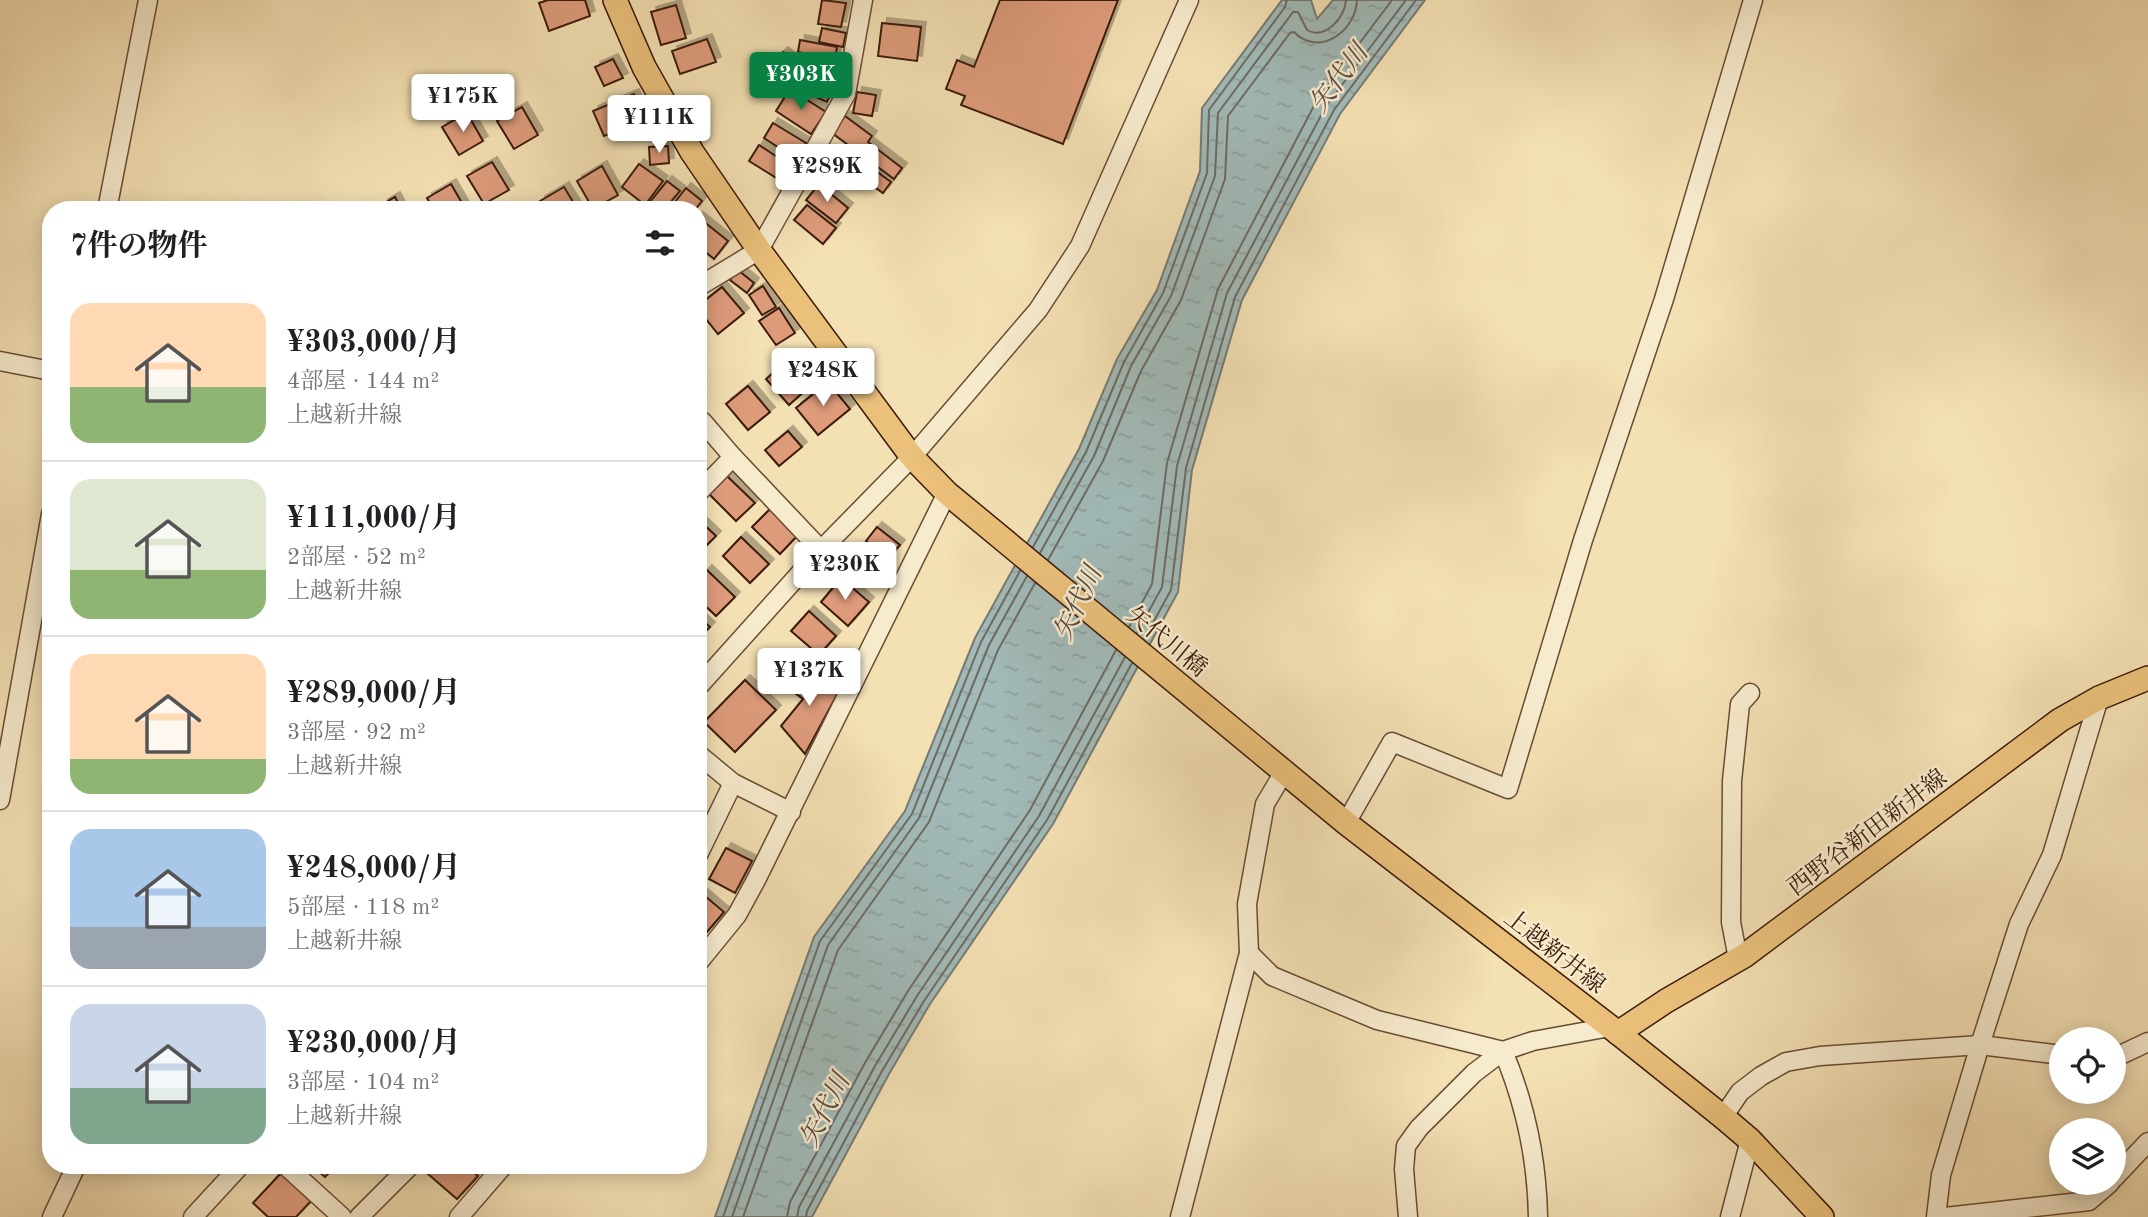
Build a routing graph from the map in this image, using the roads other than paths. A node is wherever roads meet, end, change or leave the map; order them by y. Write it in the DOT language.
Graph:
graph roads {
  1 [pos="148,0"];
  2 [pos="615,0"];
  3 [pos="863,0"];
  4 [pos="1189,0"];
  5 [pos="1753,0"];
  6 [pos="109,201"];
  7 [pos="759,250"];
  8 [pos="707,282"];
  9 [pos="0,361"];
  10 [pos="42,368"];
  11 [pos="707,427"];
  12 [pos="733,457"];
  13 [pos="912,457"];
  14 [pos="707,484"];
  15 [pos="953,499"];
  16 [pos="821,550"];
  17 [pos="42,564"];
  18 [pos="2147,674"];
  19 [pos="707,677"];
  20 [pos="1750,693"];
  21 [pos="2099,698"];
  22 [pos="1244,738"];
  23 [pos="707,761"];
  24 [pos="1284,772"];
  25 [pos="733,783"];
  26 [pos="0,800"];
  27 [pos="791,812"];
  28 [pos="1346,823"];
  29 [pos="707,836"];
  30 [pos="707,952"];
  31 [pos="1249,953"];
  32 [pos="1738,959"];
  33 [pos="1614,1030"];
  34 [pos="2148,1042"];
  35 [pos="1980,1045"];
  36 [pos="1503,1051"];
  37 [pos="2126,1052"];
  38 [pos="2049,1053"];
  39 [pos="1723,1117"];
  40 [pos="1750,1140"];
  41 [pos="2148,1142"];
  42 [pos="2126,1165"];
  43 [pos="72,1174"];
  44 [pos="233,1174"];
  45 [pos="295,1174"];
  46 [pos="402,1174"];
  47 [pos="496,1174"];
  48 [pos="2096,1195"];
  49 [pos="52,1217"];
  50 [pos="193,1217"];
  51 [pos="342,1217"];
  52 [pos="359,1217"];
  53 [pos="459,1217"];
  54 [pos="1180,1217"];
  55 [pos="1408,1217"];
  56 [pos="1538,1217"];
  57 [pos="1730,1217"];
  58 [pos="1822,1217"];
  59 [pos="1936,1217"];
  60 [pos="1945,1217"];
  1 -- 6 [label="street"];
  2 -- 7 [label="main road"];
  3 -- 7 [label="street"];
  4 -- 13 [label="street"];
  5 -- 28 [label="street"];
  7 -- 8 [label="street"];
  7 -- 13 [label="main road"];
  9 -- 10 [label="street"];
  11 -- 12 [label="street"];
  12 -- 14 [label="street"];
  12 -- 16 [label="street"];
  13 -- 15 [label="main road"];
  13 -- 16 [label="street"];
  15 -- 22 [label="main road, 矢代川橋"];
  15 -- 27 [label="street"];
  16 -- 19 [label="street"];
  17 -- 26 [label="street"];
  18 -- 21 [label="main road, 西野谷新田新井線"];
  20 -- 32 [label="street"];
  21 -- 32 [label="main road, 西野谷新田新井線"];
  21 -- 35 [label="street"];
  22 -- 24 [label="main road, 上越新井線"];
  23 -- 25 [label="street"];
  24 -- 28 [label="main road, 上越新井線"];
  24 -- 31 [label="street"];
  25 -- 27 [label="street"];
  25 -- 29 [label="street"];
  27 -- 30 [label="street"];
  28 -- 33 [label="main road, 上越新井線"];
  31 -- 36 [label="street"];
  31 -- 54 [label="street"];
  32 -- 33 [label="main road, 西野谷新田新井線"];
  33 -- 36 [label="street"];
  33 -- 39 [label="main road, 上越新井線"];
  34 -- 37 [label="street"];
  35 -- 38 [label="street"];
  35 -- 39 [label="street"];
  35 -- 59 [label="street"];
  36 -- 55 [label="street"];
  36 -- 56 [label="street"];
  39 -- 40 [label="main road, 上越新井線"];
  40 -- 57 [label="street"];
  40 -- 58 [label="main road, 上越新井線"];
  41 -- 42 [label="street"];
  43 -- 49 [label="street"];
  44 -- 50 [label="street"];
  45 -- 51 [label="street"];
  46 -- 52 [label="street"];
  47 -- 53 [label="street"];
  48 -- 60 [label="street"];
}
